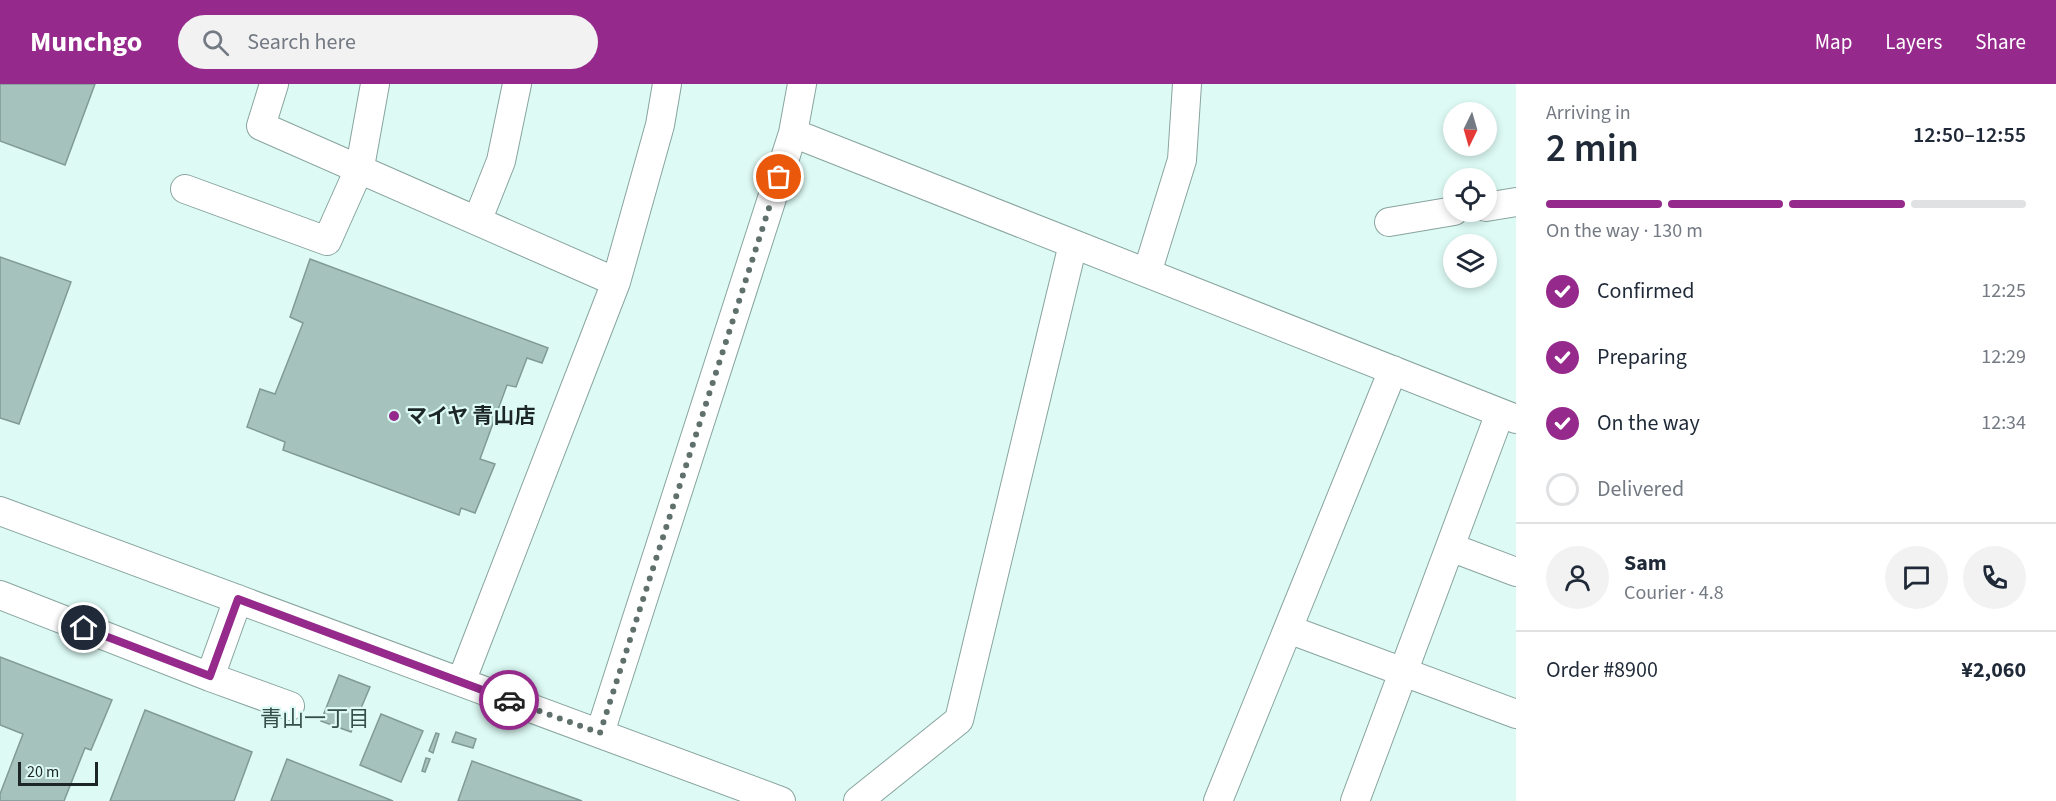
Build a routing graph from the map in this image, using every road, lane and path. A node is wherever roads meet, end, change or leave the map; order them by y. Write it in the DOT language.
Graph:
graph roads {
  1 [pos="274,84"];
  2 [pos="375,84"];
  3 [pos="517,84"];
  4 [pos="667,84"];
  5 [pos="802,84"];
  6 [pos="1187,84"];
  7 [pos="793,133"];
  8 [pos="360,167"];
  9 [pos="185,189"];
  10 [pos="1516,202"];
  11 [pos="1497,205"];
  12 [pos="1443,213"];
  13 [pos="478,219"];
  14 [pos="1389,222"];
  15 [pos="1073,244"];
  16 [pos="1147,273"];
  17 [pos="616,282"];
  18 [pos="1393,370"];
  19 [pos="1508,416"];
  20 [pos="0,511"];
  21 [pos="1450,547"];
  22 [pos="1516,572"];
  23 [pos="0,595"];
  24 [pos="238,599"];
  25 [pos="1287,629"];
  26 [pos="1402,674"];
  27 [pos="210,676"];
  28 [pos="461,682"];
  29 [pos="290,706"];
  30 [pos="1516,714"];
  31 [pos="600,733"];
  32 [pos="781,801"];
  33 [pos="858,801"];
  34 [pos="1218,801"];
  35 [pos="1355,801"];
  1 -- 8 [label="street"];
  2 -- 8 [label="street"];
  3 -- 13 [label="street"];
  4 -- 17 [label="street"];
  5 -- 7 [label="street"];
  6 -- 16 [label="street"];
  7 -- 15 [label="street"];
  7 -- 31 [label="street"];
  8 -- 9 [label="street"];
  8 -- 13 [label="street"];
  10 -- 11 [label="street"];
  12 -- 14 [label="street"];
  13 -- 17 [label="street"];
  15 -- 16 [label="street"];
  15 -- 33 [label="street"];
  16 -- 18 [label="street"];
  17 -- 28 [label="street"];
  18 -- 19 [label="street"];
  18 -- 25 [label="street"];
  19 -- 21 [label="street"];
  20 -- 24 [label="street"];
  21 -- 22 [label="street"];
  21 -- 26 [label="street"];
  23 -- 27 [label="street"];
  24 -- 27 [label="street"];
  24 -- 28 [label="street"];
  25 -- 26 [label="street"];
  25 -- 34 [label="street"];
  26 -- 30 [label="street"];
  26 -- 35 [label="street"];
  27 -- 29 [label="street"];
  28 -- 31 [label="street"];
  31 -- 32 [label="street"];
}
